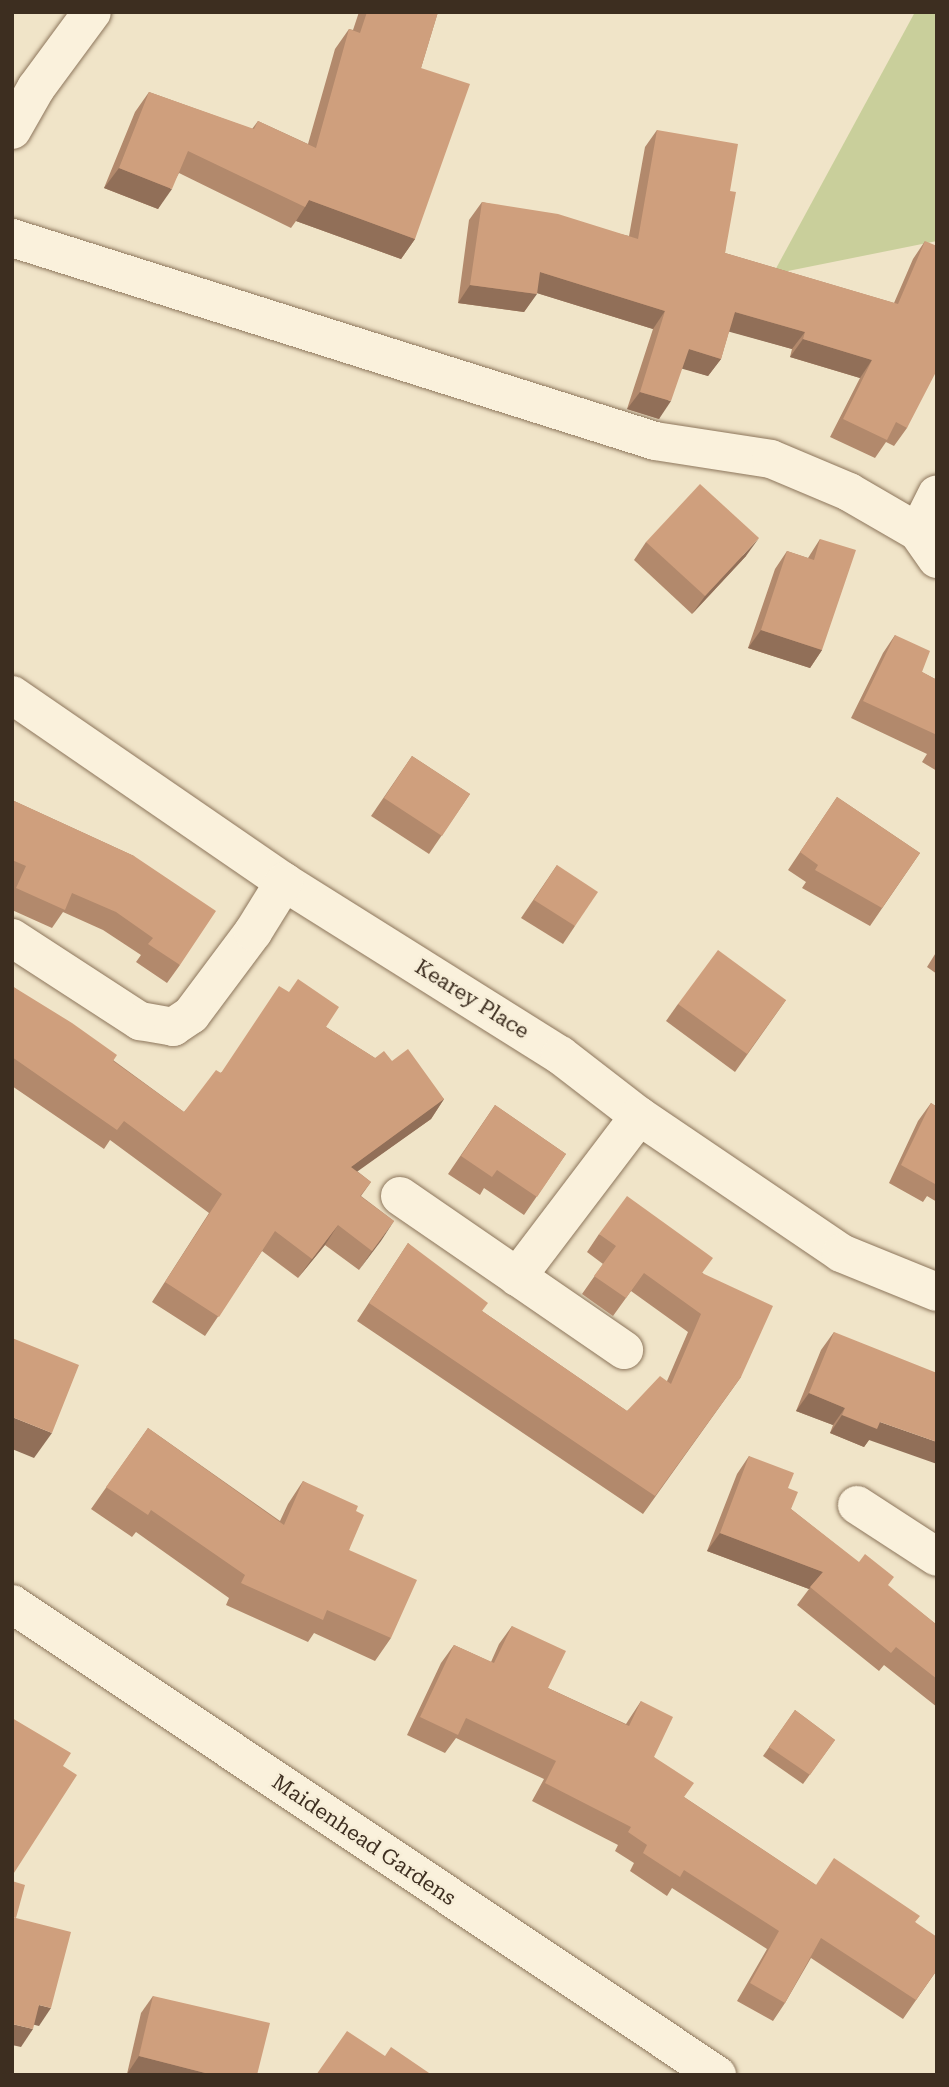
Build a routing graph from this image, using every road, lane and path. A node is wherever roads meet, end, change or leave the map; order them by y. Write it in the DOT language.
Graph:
graph roads {
  1 [pos="92,12"];
  2 [pos="12,130"];
  3 [pos="12,238"];
  4 [pos="937,494"];
  5 [pos="927,545"];
  6 [pos="12,695"];
  7 [pos="284,882"];
  8 [pos="12,938"];
  9 [pos="639,1116"];
  10 [pos="400,1196"];
  11 [pos="517,1277"];
  12 [pos="937,1292"];
  13 [pos="624,1350"];
  14 [pos="857,1505"];
  15 [pos="937,1557"];
  16 [pos="12,1604"];
  17 [pos="717,2075"];
  1 -- 2 [label="street"];
  3 -- 5 [label="street"];
  4 -- 5 [label="street"];
  6 -- 7 [label="street, Kearey Place"];
  7 -- 8 [label="street"];
  7 -- 9 [label="street, Kearey Place"];
  9 -- 11 [label="street"];
  9 -- 12 [label="street, Kearey Place"];
  10 -- 11 [label="street"];
  11 -- 13 [label="street"];
  14 -- 15 [label="street"];
  16 -- 17 [label="street, Maidenhead Gardens"];
}
